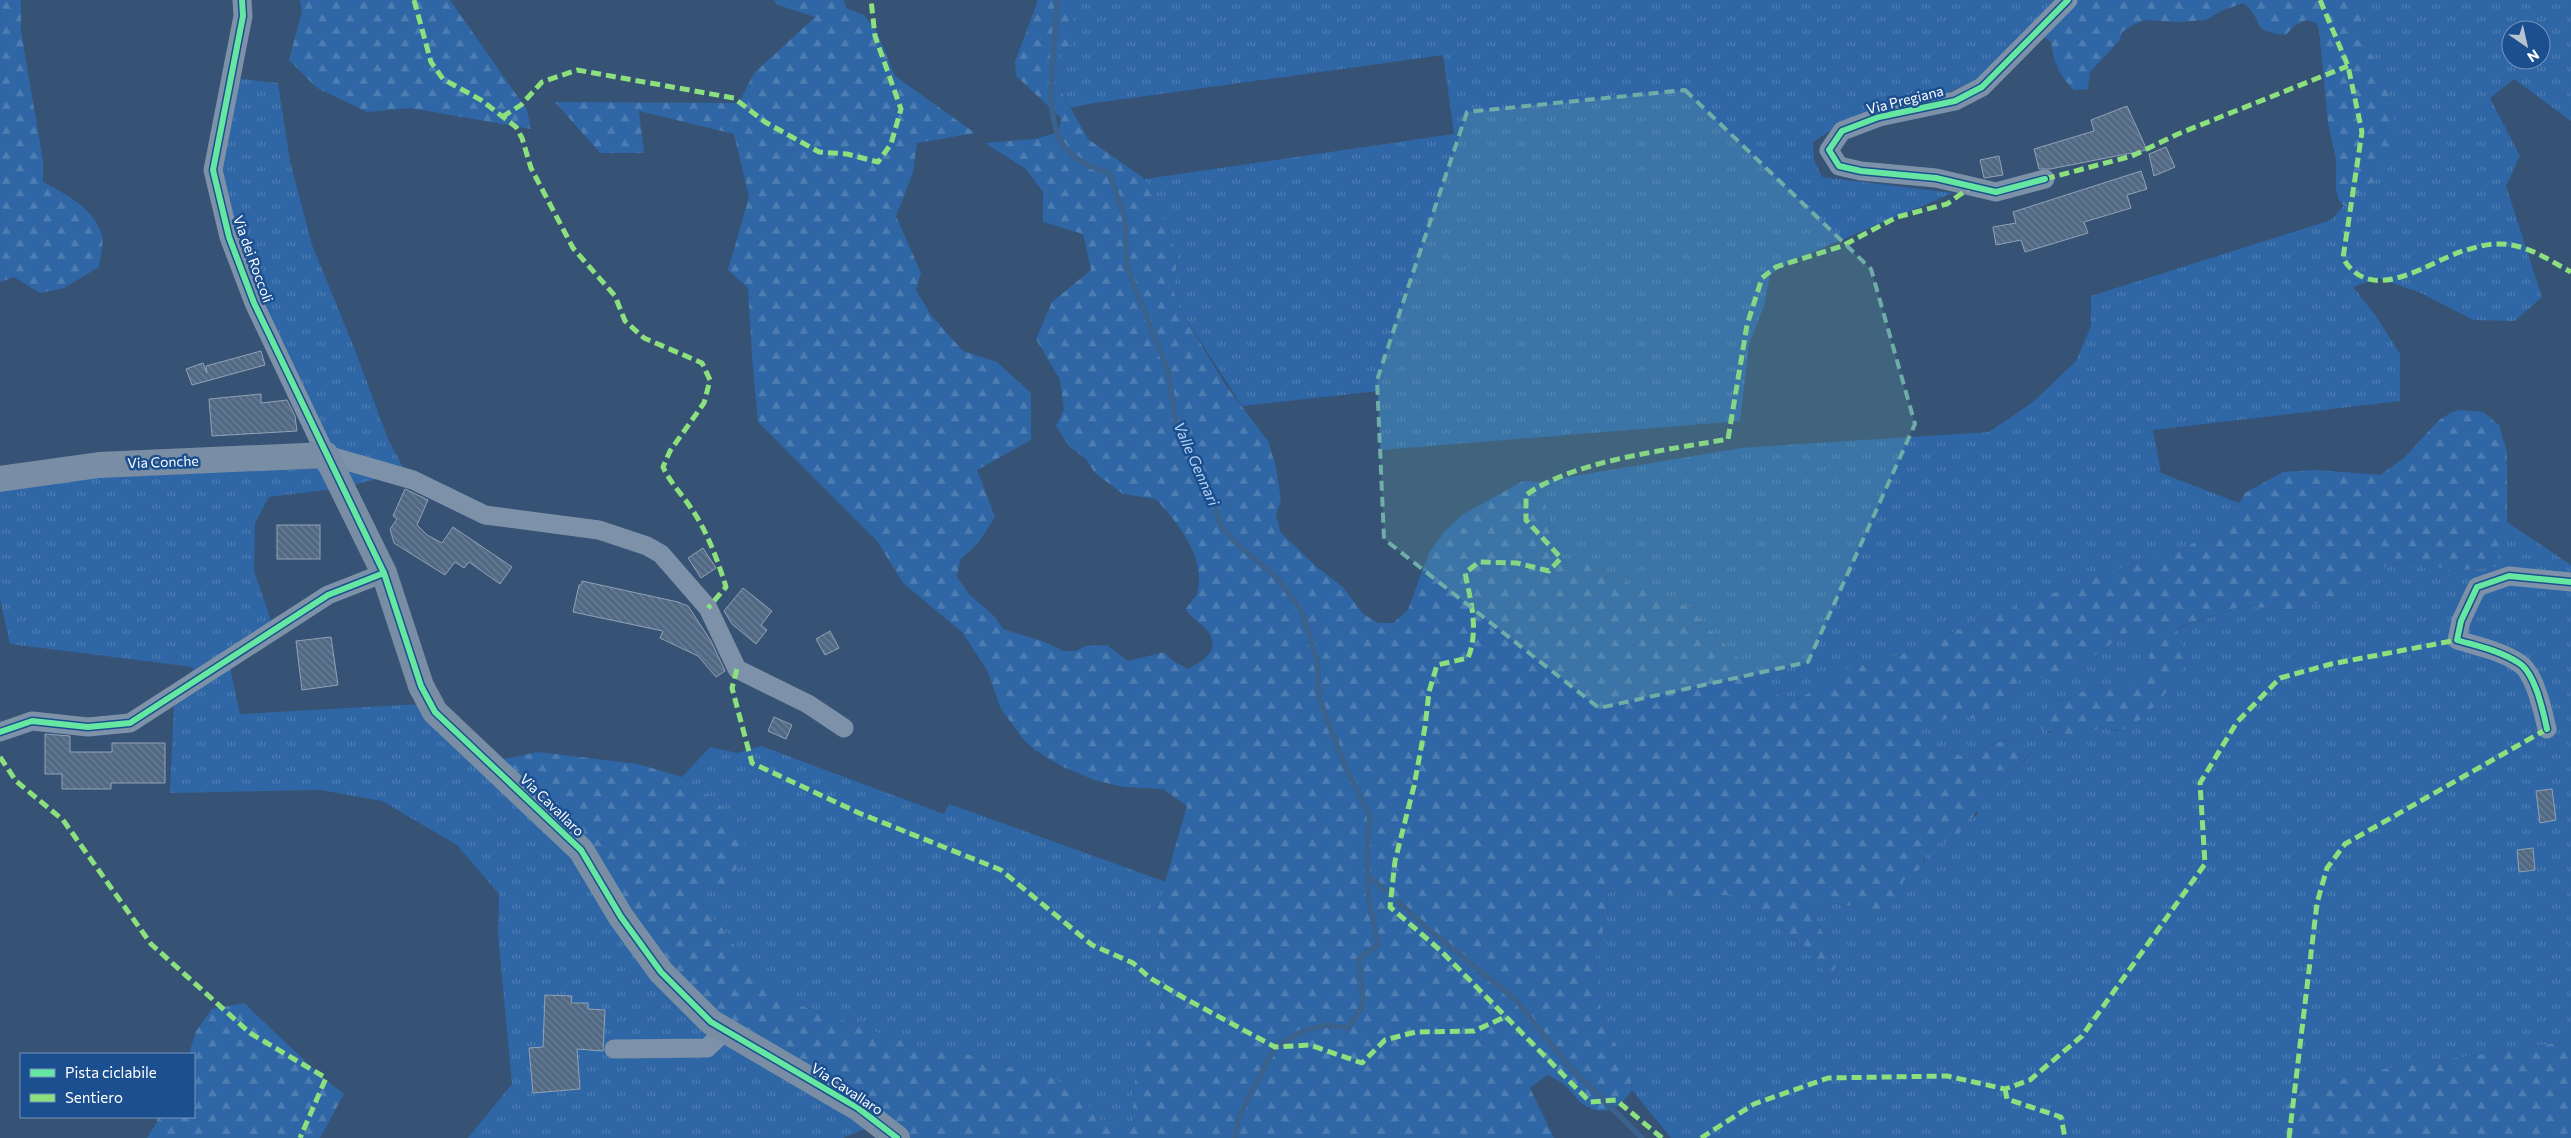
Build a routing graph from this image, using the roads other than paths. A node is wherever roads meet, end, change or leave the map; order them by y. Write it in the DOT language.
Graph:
graph roads {
  1 [pos="242,0"];
  2 [pos="2068,0"];
  3 [pos="2045,179"];
  4 [pos="326,455"];
  5 [pos="0,479"];
  6 [pos="384,572"];
  7 [pos="2571,582"];
  8 [pos="844,728"];
  9 [pos="2547,729"];
  10 [pos="0,732"];
  11 [pos="726,1030"];
  12 [pos="614,1049"];
  13 [pos="897,1138"];
  1 -- 4 [label="street, Via dei Roccoli"];
  2 -- 3 [label="street, Via Pregiana"];
  4 -- 5 [label="street, Via Conche"];
  4 -- 6 [label="street, Via Cavallaro"];
  4 -- 8 [label="street"];
  6 -- 10 [label="street"];
  6 -- 11 [label="street, Via Cavallaro"];
  7 -- 9 [label="street"];
  11 -- 12 [label="street"];
  11 -- 13 [label="street, Via Cavallaro"];
}
